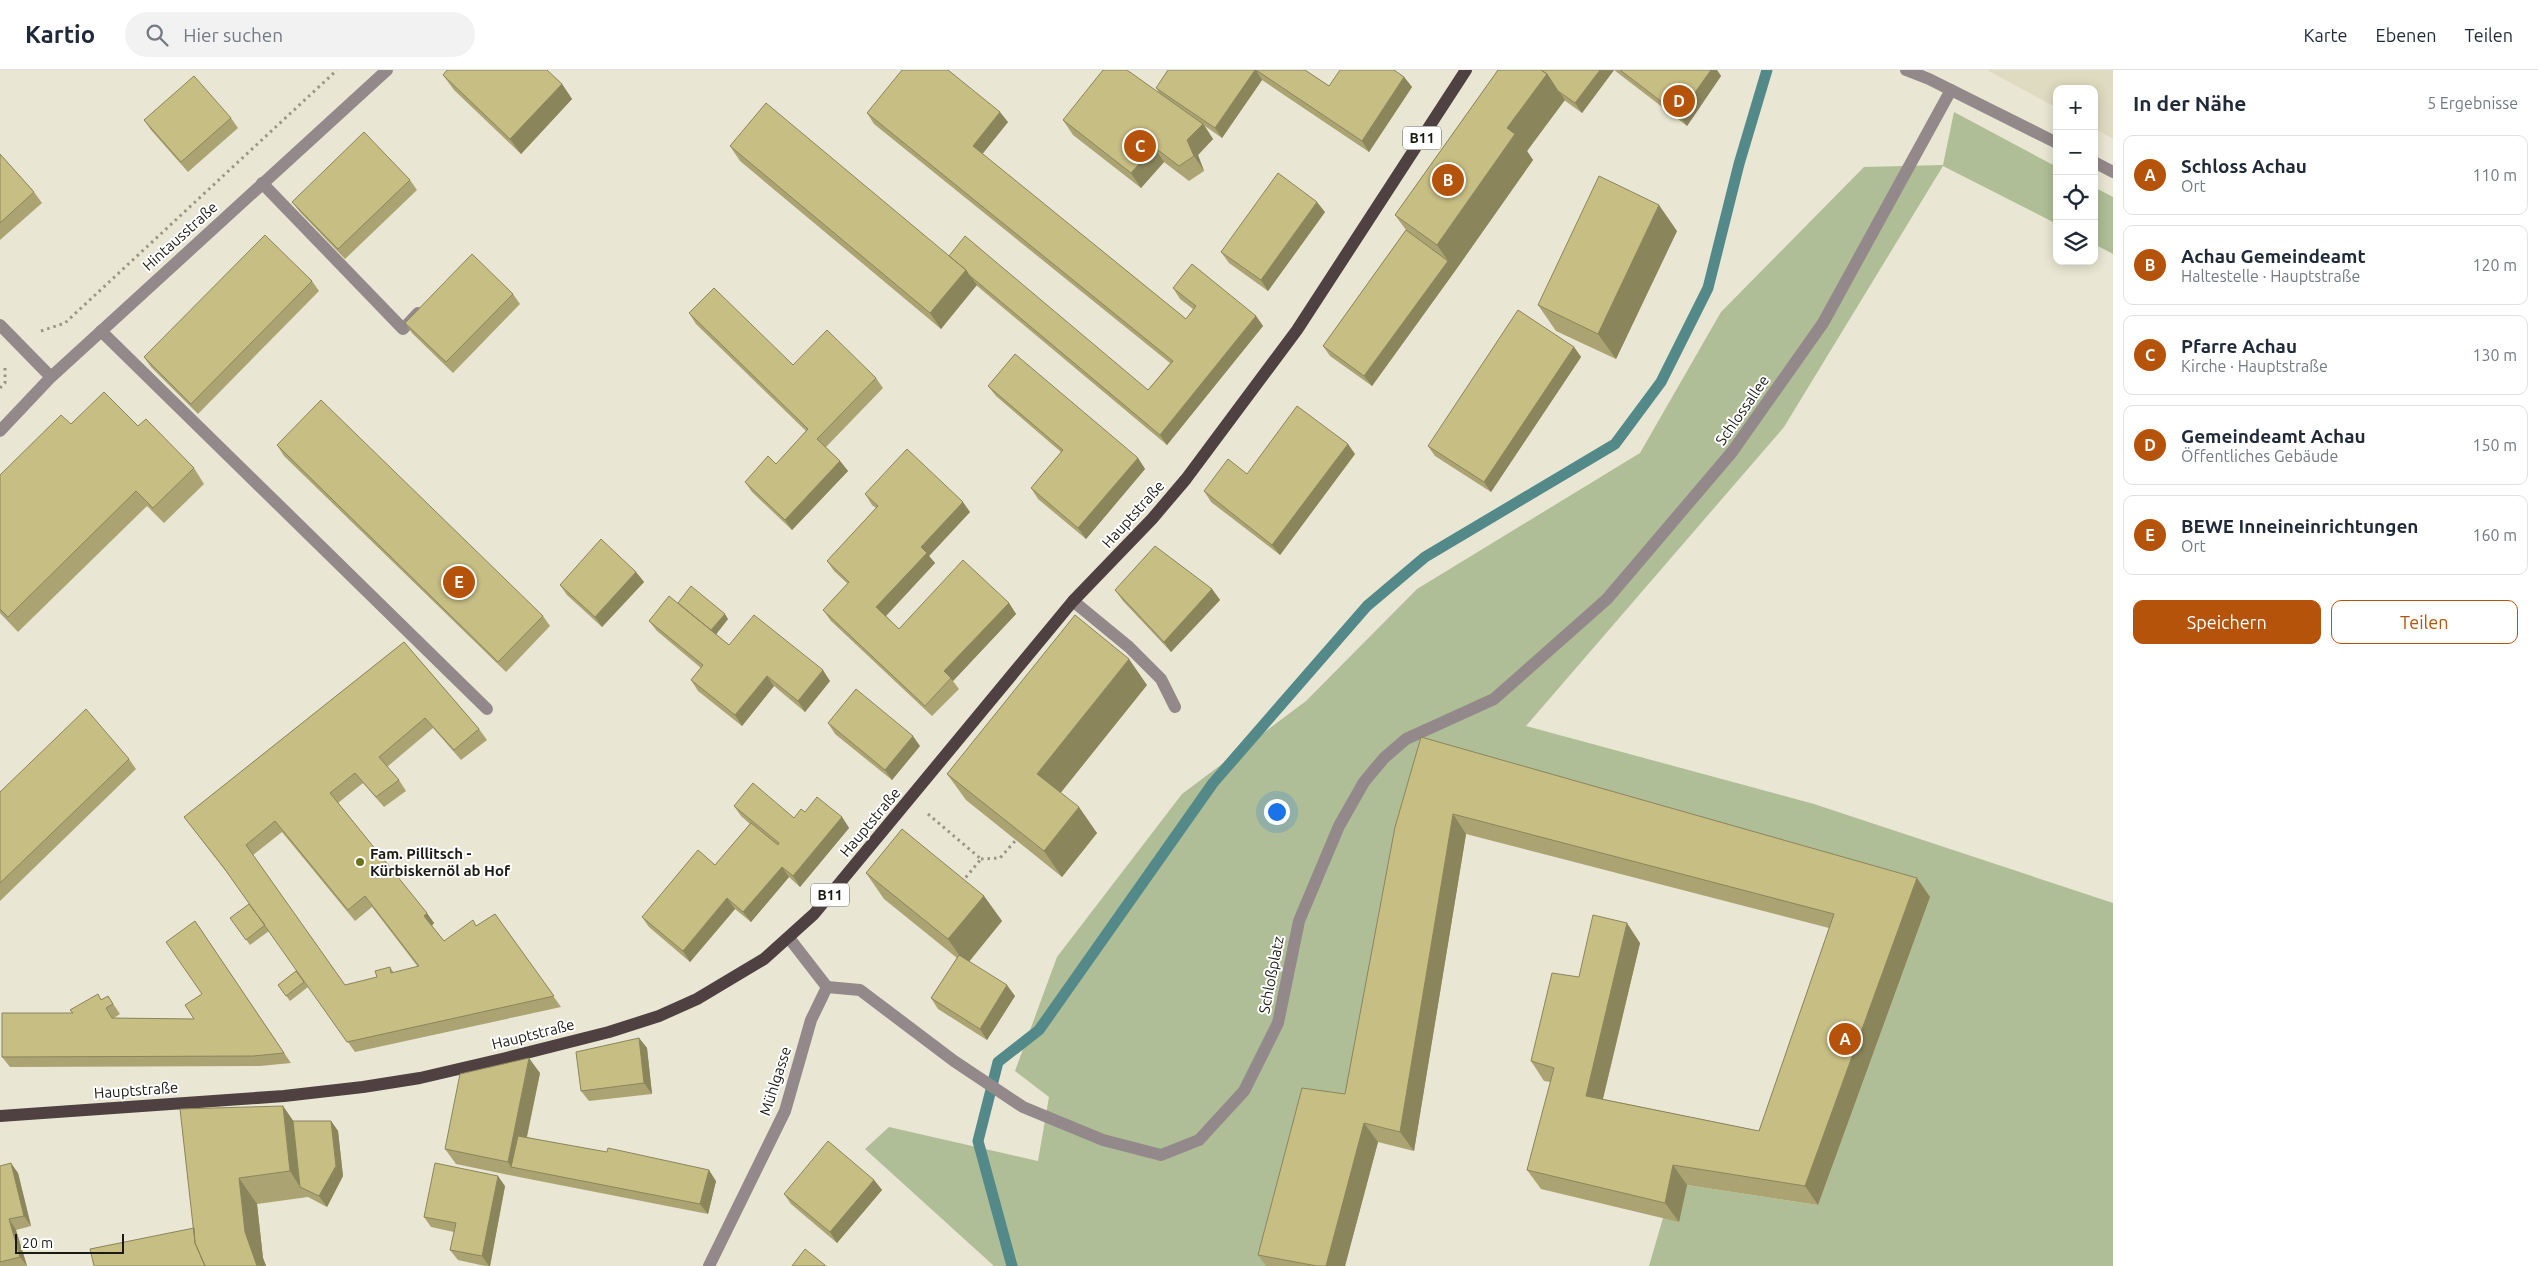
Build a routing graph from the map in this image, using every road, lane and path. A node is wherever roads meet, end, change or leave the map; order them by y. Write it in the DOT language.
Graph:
graph roads {
  1 [pos="337,70"];
  2 [pos="387,70"];
  3 [pos="1906,70"];
  4 [pos="1461,72"];
  5 [pos="1932,74"];
  6 [pos="1950,90"];
  7 [pos="2053,142"];
  8 [pos="2098,164"];
  9 [pos="2113,172"];
  10 [pos="262,184"];
  11 [pos="428,302"];
  12 [pos="0,325"];
  13 [pos="101,331"];
  14 [pos="22,347"];
  15 [pos="51,377"];
  16 [pos="0,388"];
  17 [pos="0,431"];
  18 [pos="1073,601"];
  19 [pos="1494,699"];
  20 [pos="1175,707"];
  21 [pos="487,709"];
  22 [pos="911,799"];
  23 [pos="1016,840"];
  24 [pos="981,859"];
  25 [pos="959,886"];
  26 [pos="789,938"];
  27 [pos="827,987"];
  28 [pos="0,1116"];
  29 [pos="709,1266"];
  1 -- 14 [label="path"];
  2 -- 10 [label="street, Hintausstraße"];
  3 -- 5 [label="street"];
  4 -- 18 [label="main road, Hauptstraße / B11"];
  5 -- 6 [label="street"];
  6 -- 7 [label="street"];
  6 -- 19 [label="street, Schlossallee"];
  8 -- 9 [label="street"];
  10 -- 11 [label="street"];
  10 -- 13 [label="street, Hintausstraße"];
  12 -- 14 [label="street"];
  13 -- 15 [label="street, Hintausstraße"];
  13 -- 21 [label="street"];
  14 -- 15 [label="street"];
  14 -- 16 [label="path"];
  15 -- 17 [label="street, Hintausstraße"];
  18 -- 20 [label="street"];
  18 -- 22 [label="main road, Hauptstraße / B11"];
  19 -- 27 [label="street, Schloßplatz"];
  22 -- 24 [label="path"];
  22 -- 26 [label="main road, Hauptstraße / B11"];
  23 -- 24 [label="path"];
  24 -- 25 [label="path"];
  26 -- 27 [label="street"];
  26 -- 28 [label="main road, Hauptstraße / B11"];
  27 -- 29 [label="street, Mühlgasse"];
}
